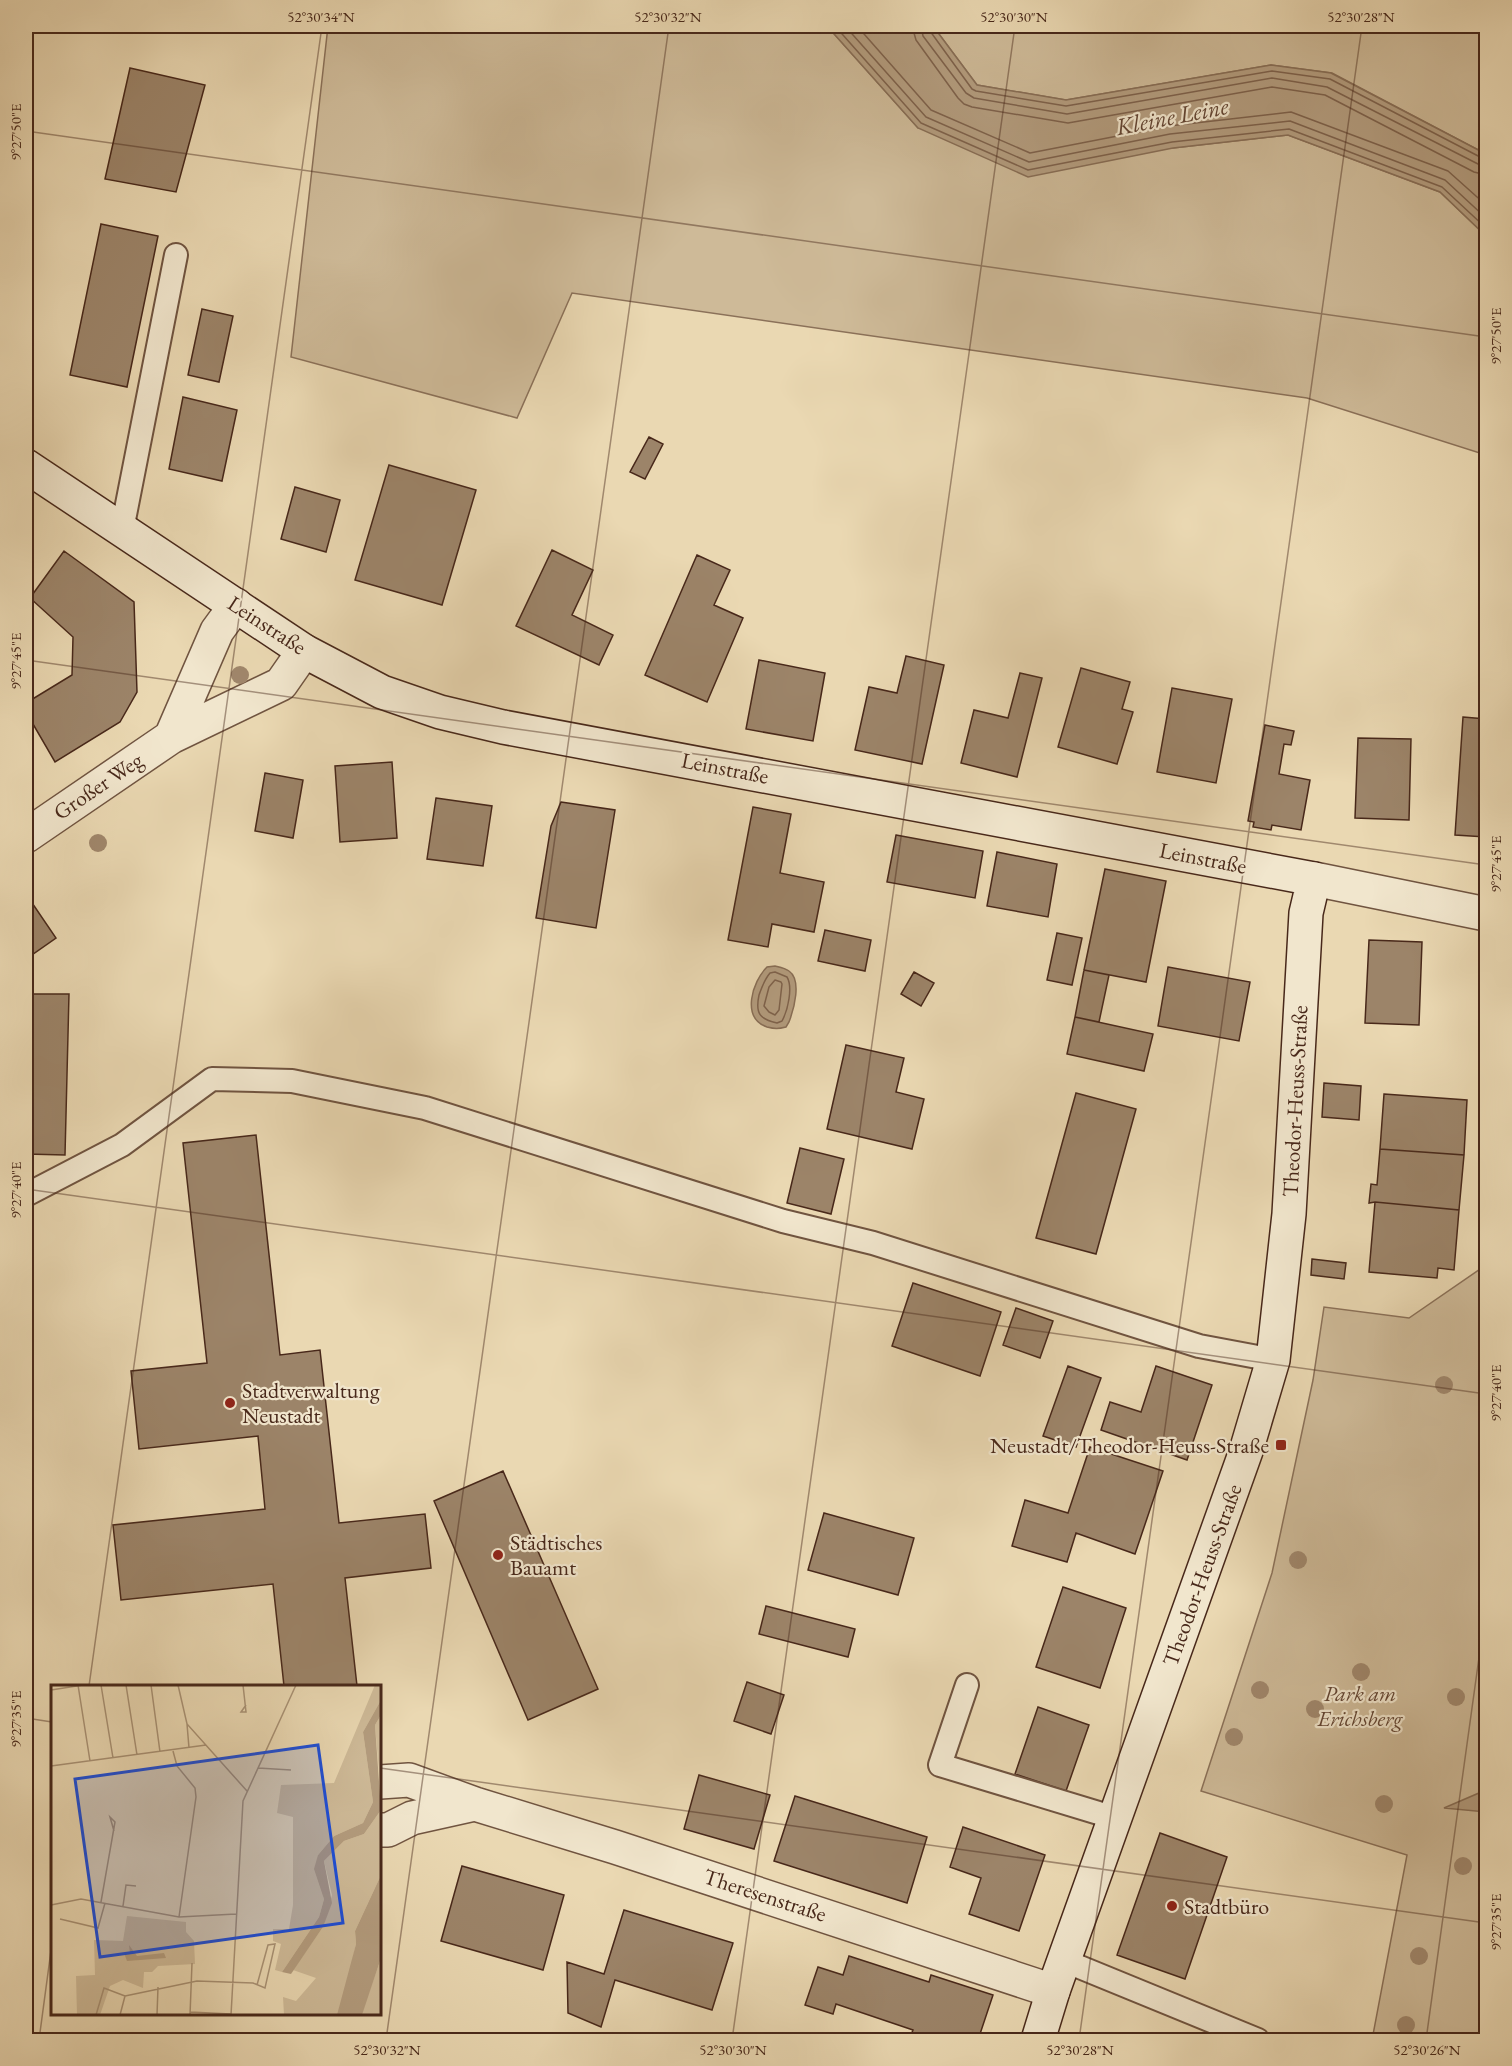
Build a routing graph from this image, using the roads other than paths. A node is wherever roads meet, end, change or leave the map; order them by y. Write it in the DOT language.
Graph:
graph roads {
  1 [pos="176,255"];
  2 [pos="26,466"];
  3 [pos="122,530"];
  4 [pos="236,605"];
  5 [pos="304,651"];
  6 [pos="171,737"];
  7 [pos="26,836"];
  8 [pos="1314,879"];
  9 [pos="1486,914"];
  10 [pos="26,1195"];
  11 [pos="1273,1360"];
  12 [pos="967,1684"];
  13 [pos="381,1782"];
  14 [pos="475,1804"];
  15 [pos="1115,1818"];
  16 [pos="381,1830"];
  17 [pos="1065,1961"];
  18 [pos="1053,1991"];
  19 [pos="1038,2040"];
  20 [pos="1258,2040"];
  1 -- 3 [label="lane"];
  2 -- 3 [label="street, Leinstraße"];
  3 -- 4 [label="street, Leinstraße"];
  4 -- 5 [label="street, Leinstraße"];
  4 -- 6 [label="street"];
  5 -- 6 [label="street, Großer Weg"];
  5 -- 8 [label="street, Leinstraße"];
  6 -- 7 [label="street, Großer Weg"];
  8 -- 9 [label="street, Leinstraße"];
  8 -- 11 [label="street, Theodor-Heuss-Straße"];
  10 -- 11 [label="lane"];
  11 -- 15 [label="street, Theodor-Heuss-Straße"];
  12 -- 15 [label="lane"];
  13 -- 14 [label="street, Theresenstraße"];
  14 -- 16 [label="street, Theresenstraße"];
  14 -- 18 [label="street, Theresenstraße"];
  15 -- 17 [label="street, Theodor-Heuss-Straße"];
  17 -- 18 [label="street, Theodor-Heuss-Straße"];
  17 -- 20 [label="lane"];
  18 -- 19 [label="street, Theodor-Heuss-Straße"];
}
